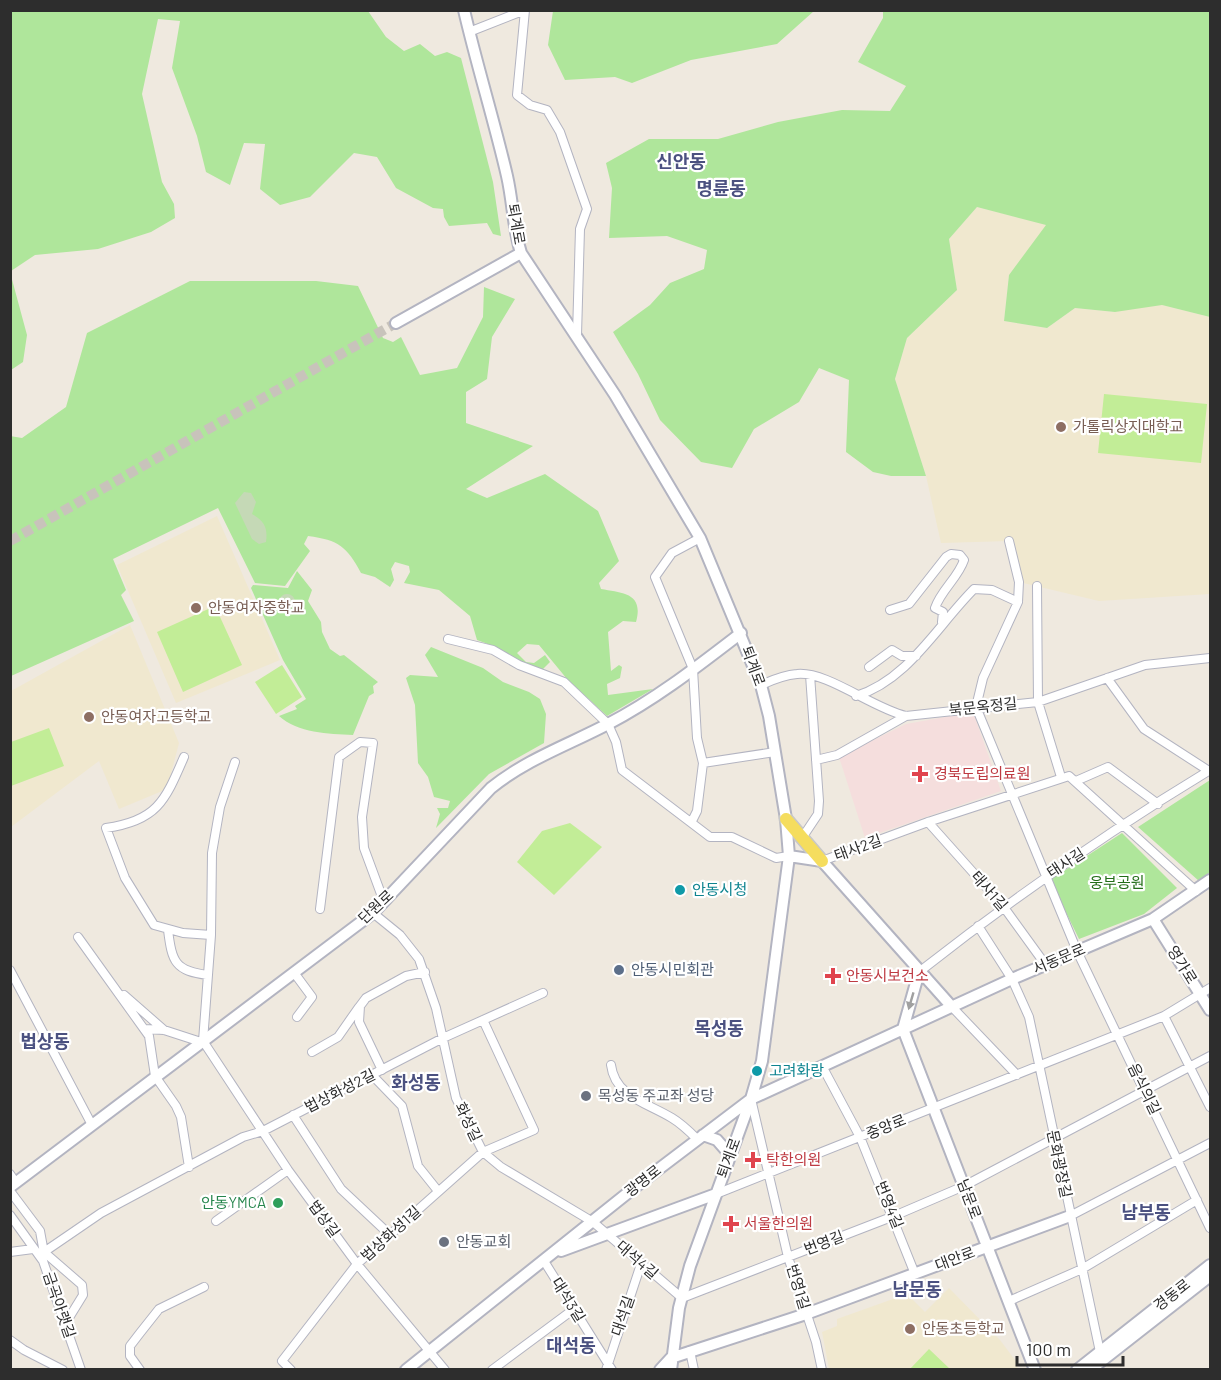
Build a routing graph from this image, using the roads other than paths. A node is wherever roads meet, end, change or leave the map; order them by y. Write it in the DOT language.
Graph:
graph roads {
  1 [pos="464,10"];
  2 [pos="469,32"];
  3 [pos="521,253"];
  4 [pos="396,323"];
  5 [pos="577,335"];
  6 [pos="700,538"];
  7 [pos="1009,541"];
  8 [pos="1037,586"];
  9 [pos="1018,602"];
  10 [pos="890,610"];
  11 [pos="941,623"];
  12 [pos="741,633"];
  13 [pos="447,639"];
  14 [pos="916,656"];
  15 [pos="1210,658"];
  16 [pos="869,667"];
  17 [pos="693,669"];
  18 [pos="810,675"];
  19 [pos="1107,678"];
  20 [pos="761,685"];
  21 [pos="856,696"];
  22 [pos="1038,702"];
  23 [pos="976,707"];
  24 [pos="906,716"];
  25 [pos="608,724"];
  26 [pos="775,752"];
  27 [pos="184,757"];
  28 [pos="816,760"];
  29 [pos="236,762"];
  30 [pos="703,763"];
  31 [pos="1210,770"];
  32 [pos="1061,777"];
  33 [pos="1076,781"];
  34 [pos="1010,794"];
  35 [pos="1158,804"];
  36 [pos="786,819"];
  37 [pos="692,821"];
  38 [pos="928,822"];
  39 [pos="1124,825"];
  40 [pos="802,838"];
  41 [pos="789,856"];
  42 [pos="822,861"];
  43 [pos="1044,878"];
  44 [pos="1210,880"];
  45 [pos="1196,891"];
  46 [pos="384,902"];
  47 [pos="1003,906"];
  48 [pos="320,909"];
  49 [pos="373,914"];
  50 [pos="1153,919"];
  51 [pos="978,926"];
  52 [pos="168,930"];
  53 [pos="211,935"];
  54 [pos="78,937"];
  55 [pos="1077,951"];
  56 [pos="1045,964"];
  57 [pos="10,970"];
  58 [pos="425,972"];
  59 [pos="919,972"];
  60 [pos="295,974"];
  61 [pos="208,975"];
  62 [pos="1012,978"];
  63 [pos="1210,988"];
  64 [pos="543,993"];
  65 [pos="120,994"];
  66 [pos="1201,995"];
  67 [pos="360,1006"];
  68 [pos="952,1007"];
  69 [pos="1210,1010"];
  70 [pos="1164,1016"];
  71 [pos="297,1017"];
  72 [pos="483,1020"];
  73 [pos="145,1029"];
  74 [pos="903,1029"];
  75 [pos="164,1030"];
  76 [pos="1117,1035"];
  77 [pos="443,1038"];
  78 [pos="202,1041"];
  79 [pos="312,1052"];
  80 [pos="1210,1056"];
  81 [pos="611,1065"];
  82 [pos="1039,1065"];
  83 [pos="822,1066"];
  84 [pos="1190,1067"];
  85 [pos="382,1070"];
  86 [pos="372,1075"];
  87 [pos="1017,1075"];
  88 [pos="154,1076"];
  89 [pos="1144,1091"];
  90 [pos="751,1099"];
  91 [pos="1210,1107"];
  92 [pos="934,1108"];
  93 [pos="293,1115"];
  94 [pos="92,1125"];
  95 [pos="263,1131"];
  96 [pos="700,1137"];
  97 [pos="860,1137"];
  98 [pos="1054,1139"];
  99 [pos="1210,1143"];
  100 [pos="483,1152"];
  101 [pos="730,1155"];
  102 [pos="1178,1160"];
  103 [pos="189,1167"];
  104 [pos="288,1170"];
  105 [pos="768,1173"];
  106 [pos="12,1184"];
  107 [pos="964,1186"];
  108 [pos="438,1191"];
  109 [pos="716,1194"];
  110 [pos="1197,1200"];
  111 [pos="10,1215"];
  112 [pos="894,1216"];
  113 [pos="1070,1216"];
  114 [pos="216,1221"];
  115 [pos="593,1222"];
  116 [pos="1210,1228"];
  117 [pos="390,1235"];
  118 [pos="608,1235"];
  119 [pos="987,1246"];
  120 [pos="33,1249"];
  121 [pos="10,1252"];
  122 [pos="44,1252"];
  123 [pos="555,1253"];
  124 [pos="788,1257"];
  125 [pos="43,1261"];
  126 [pos="543,1261"];
  127 [pos="357,1264"];
  128 [pos="641,1264"];
  129 [pos="1210,1265"];
  130 [pos="1082,1269"];
  131 [pos="915,1274"];
  132 [pos="1210,1276"];
  133 [pos="204,1287"];
  134 [pos="682,1298"];
  135 [pos="1009,1301"];
  136 [pos="574,1309"];
  137 [pos="806,1314"];
  138 [pos="67,1321"];
  139 [pos="10,1340"];
  140 [pos="429,1351"];
  141 [pos="690,1351"];
  142 [pos="1100,1352"];
  143 [pos="671,1364"];
  144 [pos="608,1367"];
  145 [pos="63,1370"];
  146 [pos="81,1370"];
  147 [pos="140,1370"];
  148 [pos="291,1370"];
  149 [pos="406,1370"];
  150 [pos="445,1370"];
  151 [pos="492,1370"];
  152 [pos="660,1370"];
  153 [pos="694,1370"];
  154 [pos="822,1370"];
  155 [pos="1035,1370"];
  156 [pos="1077,1370"];
  157 [pos="1090,1370"];
  1 -- 2 [label="street, 퇴계로"];
  2 -- 3 [label="street, 퇴계로"];
  2 -- 5 [label="street"];
  3 -- 4 [label="street"];
  3 -- 5 [label="street, 퇴계로"];
  5 -- 6 [label="street, 퇴계로"];
  6 -- 12 [label="street, 퇴계로"];
  6 -- 17 [label="street"];
  7 -- 9 [label="street"];
  8 -- 22 [label="street"];
  9 -- 11 [label="street"];
  9 -- 23 [label="street"];
  10 -- 11 [label="street"];
  11 -- 14 [label="street"];
  12 -- 17 [label="street, 단원로"];
  12 -- 20 [label="street, 퇴계로"];
  13 -- 25 [label="street"];
  14 -- 16 [label="street"];
  14 -- 21 [label="street"];
  15 -- 19 [label="street, 북문옥정길"];
  17 -- 25 [label="street, 단원로"];
  17 -- 30 [label="street"];
  18 -- 20 [label="street, 북문옥정길"];
  18 -- 21 [label="street, 북문옥정길"];
  18 -- 28 [label="street"];
  19 -- 22 [label="street, 북문옥정길"];
  19 -- 31 [label="street, 태사길"];
  20 -- 26 [label="street, 퇴계로"];
  21 -- 24 [label="street, 북문옥정길"];
  22 -- 23 [label="street, 북문옥정길"];
  22 -- 32 [label="street"];
  23 -- 24 [label="street, 북문옥정길"];
  23 -- 34 [label="street"];
  24 -- 28 [label="street"];
  25 -- 37 [label="street"];
  25 -- 46 [label="street, 단원로"];
  26 -- 30 [label="street"];
  26 -- 36 [label="street, 퇴계로"];
  27 -- 52 [label="street"];
  28 -- 40 [label="street"];
  29 -- 53 [label="street"];
  30 -- 37 [label="street"];
  31 -- 35 [label="street, 태사길"];
  32 -- 33 [label="street"];
  32 -- 34 [label="street, 태사2길"];
  33 -- 35 [label="street"];
  33 -- 39 [label="street"];
  34 -- 38 [label="street, 태사2길"];
  34 -- 43 [label="street, 음식의길"];
  35 -- 39 [label="street, 태사길"];
  36 -- 40 [label="main road"];
  36 -- 41 [label="street, 퇴계로"];
  37 -- 41 [label="street"];
  38 -- 42 [label="street, 태사2길"];
  38 -- 47 [label="street, 태사1길"];
  39 -- 43 [label="street, 태사길"];
  39 -- 45 [label="street"];
  40 -- 42 [label="main road"];
  41 -- 42 [label="street"];
  41 -- 90 [label="street, 퇴계로"];
  42 -- 59 [label="street, 태사2길"];
  43 -- 47 [label="street, 태사길"];
  43 -- 55 [label="street, 음식의길"];
  44 -- 45 [label="street, 서동문로"];
  45 -- 50 [label="street, 서동문로"];
  46 -- 48 [label="street"];
  46 -- 49 [label="street, 단원로"];
  47 -- 51 [label="street, 태사길"];
  47 -- 56 [label="street, 태사1길"];
  49 -- 58 [label="street, 화성길"];
  49 -- 60 [label="street, 단원로"];
  50 -- 55 [label="street, 서동문로"];
  50 -- 66 [label="street, 영가로"];
  51 -- 59 [label="street, 태사길"];
  51 -- 62 [label="street"];
  52 -- 53 [label="street"];
  52 -- 61 [label="street"];
  53 -- 61 [label="street"];
  54 -- 65 [label="street"];
  55 -- 56 [label="street, 서동문로"];
  55 -- 76 [label="street, 음식의길"];
  56 -- 62 [label="street, 서동문로"];
  57 -- 94 [label="street"];
  58 -- 67 [label="street"];
  58 -- 77 [label="street, 화성길"];
  59 -- 68 [label="street, 태사2길"];
  59 -- 74 [label="street, one-way"];
  60 -- 71 [label="street"];
  60 -- 78 [label="street, 단원로"];
  61 -- 78 [label="street"];
  62 -- 68 [label="street, 서동문로"];
  62 -- 82 [label="street, 문화광장길"];
  63 -- 66 [label="street, 중앙로"];
  64 -- 72 [label="street, 법상화성2길"];
  65 -- 73 [label="street"];
  65 -- 75 [label="street"];
  66 -- 69 [label="street, 영가로"];
  66 -- 70 [label="street, 중앙로"];
  67 -- 79 [label="street"];
  67 -- 85 [label="street"];
  68 -- 74 [label="street, 서동문로"];
  68 -- 87 [label="street"];
  70 -- 76 [label="street, 중앙로"];
  70 -- 84 [label="street"];
  72 -- 77 [label="street, 법상화성2길"];
  72 -- 100 [label="street, 법상화성1길"];
  73 -- 75 [label="street"];
  73 -- 88 [label="street"];
  74 -- 83 [label="street, 광명로"];
  74 -- 92 [label="street, 남문로"];
  75 -- 78 [label="street"];
  76 -- 82 [label="street, 중앙로"];
  76 -- 89 [label="street, 음식의길"];
  77 -- 85 [label="street, 법상화성2길"];
  77 -- 100 [label="street, 화성길"];
  78 -- 88 [label="street, 단원로"];
  78 -- 95 [label="street, 법상길"];
  80 -- 84 [label="street, 번영길"];
  81 -- 96 [label="street"];
  82 -- 87 [label="street, 중앙로"];
  82 -- 98 [label="street, 문화광장길"];
  83 -- 90 [label="street, 광명로"];
  83 -- 97 [label="street"];
  84 -- 89 [label="street, 번영길"];
  84 -- 91 [label="street"];
  85 -- 86 [label="street, 법상화성2길"];
  86 -- 93 [label="street, 법상화성2길"];
  86 -- 108 [label="street"];
  87 -- 92 [label="street, 중앙로"];
  88 -- 94 [label="street, 단원로"];
  88 -- 103 [label="street"];
  89 -- 98 [label="street, 번영길"];
  89 -- 102 [label="street, 음식의길"];
  90 -- 96 [label="street, 광명로"];
  90 -- 101 [label="street, 퇴계로"];
  90 -- 105 [label="street, 번영1길"];
  92 -- 97 [label="street, 중앙로"];
  92 -- 107 [label="street, 남문로"];
  93 -- 95 [label="street, 법상화성2길"];
  93 -- 117 [label="street"];
  94 -- 106 [label="street, 단원로"];
  95 -- 103 [label="street, 법상화성2길"];
  95 -- 104 [label="street, 법상길"];
  96 -- 101 [label="street"];
  96 -- 115 [label="street, 광명로"];
  97 -- 105 [label="street, 중앙로"];
  97 -- 112 [label="street, 번영4길"];
  98 -- 107 [label="street, 번영길"];
  98 -- 113 [label="street, 문화광장길"];
  99 -- 102 [label="street, 대안로"];
  100 -- 108 [label="street, 법상화성1길"];
  100 -- 115 [label="street, 화성길"];
  101 -- 109 [label="street, 퇴계로"];
  102 -- 110 [label="street, 음식의길"];
  102 -- 113 [label="street, 대안로"];
  103 -- 122 [label="street, 법상화성2길"];
  104 -- 114 [label="street"];
  104 -- 127 [label="street, 법상길"];
  105 -- 109 [label="street, 중앙로"];
  105 -- 124 [label="street, 번영1길"];
  106 -- 122 [label="street"];
  107 -- 112 [label="street, 번영길"];
  107 -- 119 [label="street, 남문로"];
  108 -- 117 [label="street, 법상화성1길"];
  109 -- 118 [label="street, 중앙로"];
  109 -- 134 [label="street, 퇴계로"];
  110 -- 116 [label="street, 음식의길"];
  110 -- 130 [label="street"];
  111 -- 120 [label="street, 금곡아랫길"];
  112 -- 124 [label="street, 번영길"];
  112 -- 131 [label="street, 번영4길"];
  113 -- 119 [label="street, 대안로"];
  113 -- 130 [label="street, 문화광장길"];
  115 -- 118 [label="street, 대석4길"];
  115 -- 123 [label="street, 광명로"];
  117 -- 127 [label="street, 법상화성1길"];
  118 -- 123 [label="street, 중앙로"];
  118 -- 128 [label="street, 대석4길"];
  119 -- 131 [label="street, 대안로"];
  119 -- 135 [label="street, 남문로"];
  120 -- 121 [label="street"];
  120 -- 125 [label="street, 금곡아랫길"];
  122 -- 125 [label="street"];
  122 -- 138 [label="street"];
  123 -- 126 [label="street, 광명로"];
  124 -- 134 [label="street, 번영길"];
  124 -- 137 [label="street, 번영1길"];
  125 -- 146 [label="street, 금곡아랫길"];
  126 -- 136 [label="street, 대석3길"];
  126 -- 140 [label="street, 광명로"];
  127 -- 140 [label="street, 법상길"];
  127 -- 148 [label="street, 법상화성1길"];
  128 -- 134 [label="street, 대석4길"];
  128 -- 144 [label="street, 대석길"];
  129 -- 142 [label="street, 경동로"];
  130 -- 135 [label="street"];
  130 -- 142 [label="street, 문화광장길"];
  131 -- 137 [label="street, 대안로"];
  132 -- 157 [label="street, 경동로"];
  133 -- 147 [label="street"];
  134 -- 143 [label="street, 퇴계로"];
  135 -- 155 [label="street, 남문로"];
  136 -- 144 [label="street, 대석3길"];
  136 -- 151 [label="street"];
  137 -- 141 [label="street, 대안로"];
  137 -- 154 [label="street, 번영1길"];
  139 -- 145 [label="street"];
  140 -- 149 [label="street, 광명로"];
  140 -- 150 [label="street, 법상길"];
  141 -- 143 [label="street, 대안로"];
  141 -- 153 [label="street"];
  142 -- 156 [label="street, 경동로"];
  143 -- 152 [label="street, 대안로"];
}
